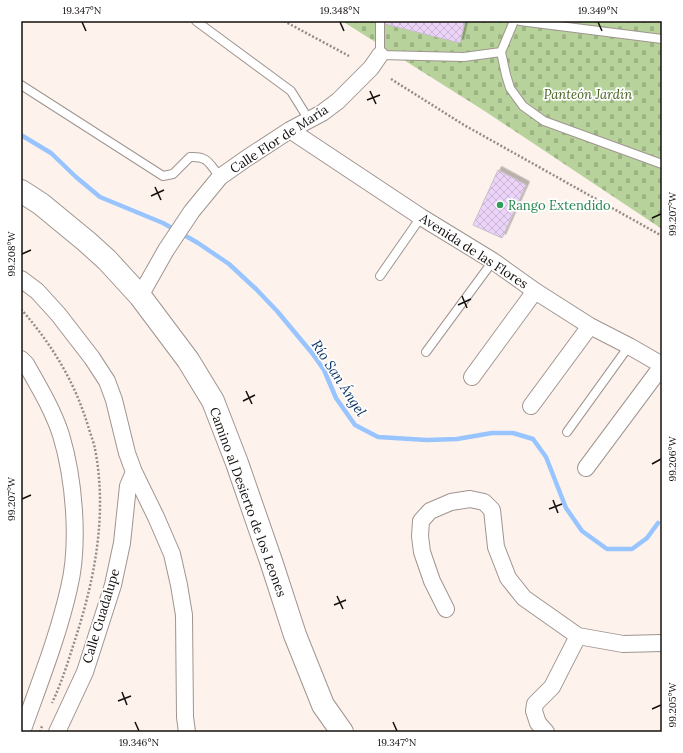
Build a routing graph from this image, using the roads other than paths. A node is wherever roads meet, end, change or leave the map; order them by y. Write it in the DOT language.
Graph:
graph roads {
  1 [pos="196,21"];
  2 [pos="514,21"];
  3 [pos="520,21"];
  4 [pos="380,23"];
  5 [pos="662,39"];
  6 [pos="501,52"];
  7 [pos="376,62"];
  8 [pos="21,85"];
  9 [pos="309,120"];
  10 [pos="290,130"];
  11 [pos="662,164"];
  12 [pos="220,177"];
  13 [pos="21,191"];
  14 [pos="421,217"];
  15 [pos="493,261"];
  16 [pos="380,276"];
  17 [pos="21,279"];
  18 [pos="535,291"];
  19 [pos="140,296"];
  20 [pos="590,326"];
  21 [pos="629,346"];
  22 [pos="426,352"];
  23 [pos="21,359"];
  24 [pos="662,366"];
  25 [pos="472,377"];
  26 [pos="531,406"];
  27 [pos="567,432"];
  28 [pos="586,468"];
  29 [pos="134,472"];
  30 [pos="446,609"];
  31 [pos="578,636"];
  32 [pos="662,643"];
  33 [pos="22,732"];
  34 [pos="57,732"];
  35 [pos="187,732"];
  36 [pos="342,732"];
  37 [pos="546,732"];
  1 -- 9 [label="lane"];
  2 -- 6 [label="lane"];
  3 -- 5 [label="lane"];
  4 -- 7 [label="lane"];
  6 -- 7 [label="lane"];
  6 -- 11 [label="lane"];
  7 -- 9 [label="street, Calle Flor de María"];
  8 -- 12 [label="lane"];
  9 -- 10 [label="street, Calle Flor de María"];
  10 -- 12 [label="street, Calle Flor de María"];
  10 -- 14 [label="street, Avenida de las Flores"];
  12 -- 19 [label="street, Calle Flor de María"];
  13 -- 19 [label="main road, Camino al Desierto de los Leones"];
  14 -- 15 [label="street, Avenida de las Flores"];
  14 -- 16 [label="lane"];
  15 -- 18 [label="street, Avenida de las Flores"];
  15 -- 22 [label="lane"];
  17 -- 29 [label="street"];
  18 -- 20 [label="street, Avenida de las Flores"];
  18 -- 25 [label="street"];
  19 -- 36 [label="main road, Camino al Desierto de los Leones"];
  20 -- 21 [label="street, Avenida de las Flores"];
  20 -- 26 [label="street"];
  21 -- 24 [label="street, Avenida de las Flores"];
  21 -- 27 [label="lane"];
  23 -- 33 [label="street"];
  24 -- 28 [label="street"];
  29 -- 34 [label="street, Calle Guadalupe"];
  29 -- 35 [label="street"];
  30 -- 31 [label="street"];
  31 -- 32 [label="street"];
  31 -- 37 [label="street"];
}
